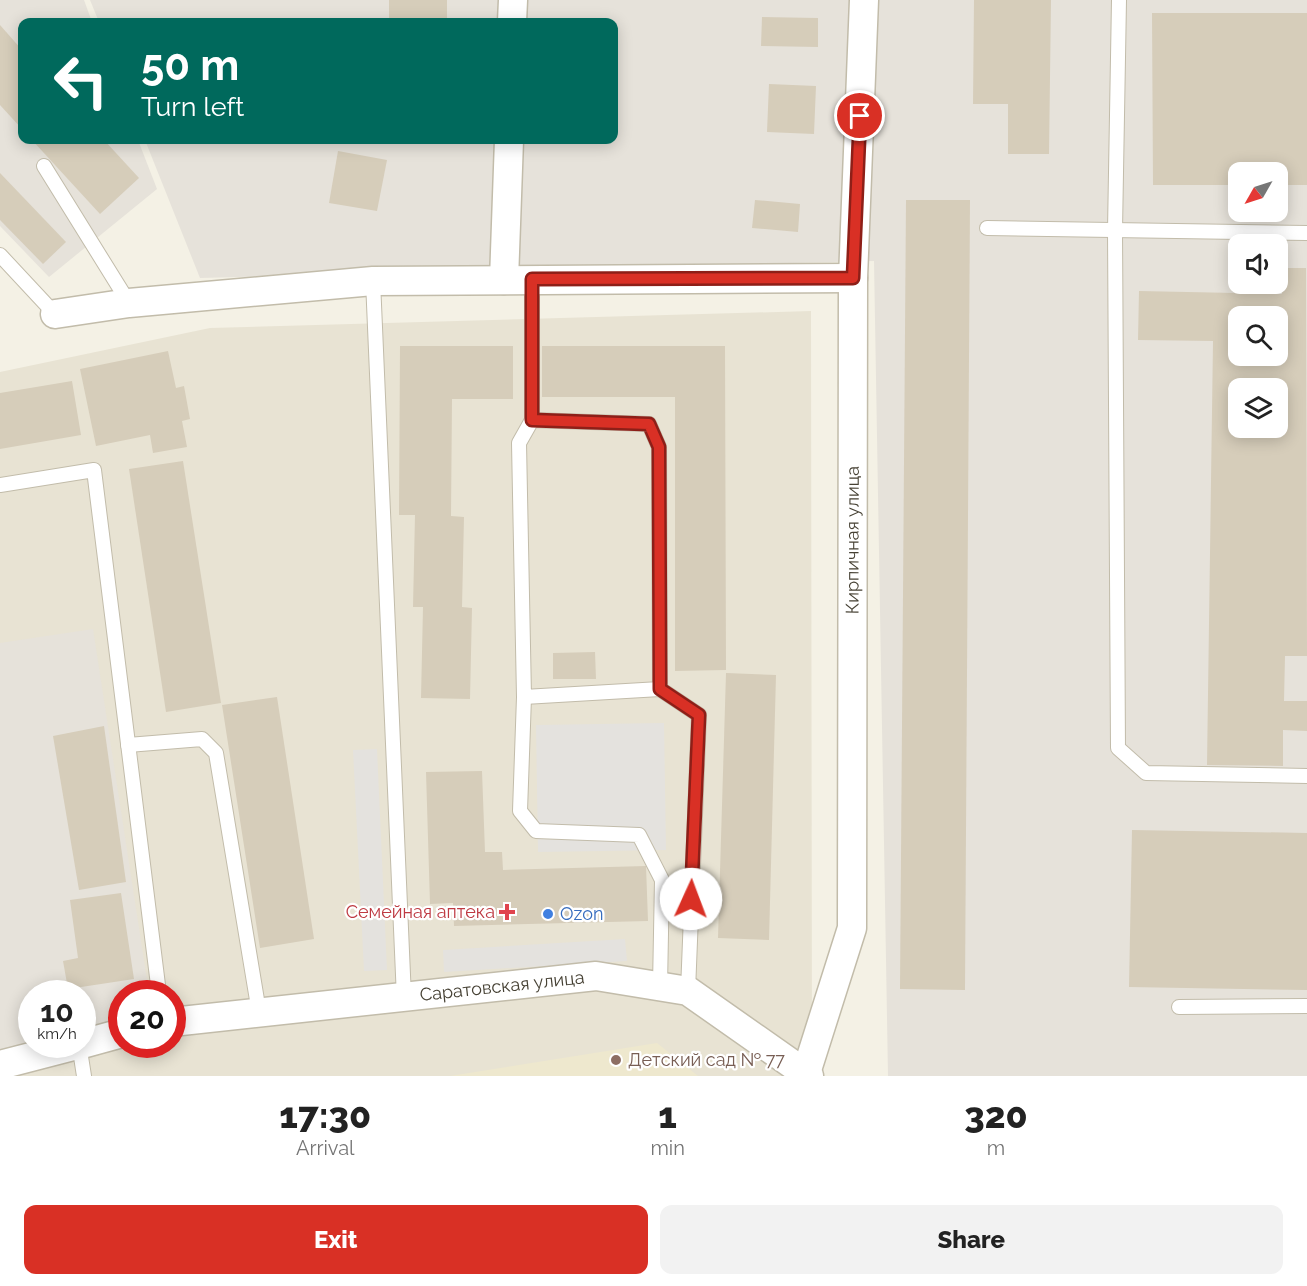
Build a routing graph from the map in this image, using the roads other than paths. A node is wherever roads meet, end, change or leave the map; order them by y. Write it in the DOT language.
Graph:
graph roads {
  1 [pos="513,0"];
  2 [pos="864,0"];
  3 [pos="1119,0"];
  4 [pos="512,18"];
  5 [pos="509,144"];
  6 [pos="44,166"];
  7 [pos="987,228"];
  8 [pos="1115,230"];
  9 [pos="1307,233"];
  10 [pos="0,255"];
  11 [pos="853,278"];
  12 [pos="532,279"];
  13 [pos="504,280"];
  14 [pos="373,281"];
  15 [pos="129,303"];
  16 [pos="55,314"];
  17 [pos="532,420"];
  18 [pos="0,485"];
  19 [pos="660,689"];
  20 [pos="524,697"];
  21 [pos="128,745"];
  22 [pos="1307,776"];
  23 [pos="157,980"];
  24 [pos="660,987"];
  25 [pos="688,991"];
  26 [pos="404,998"];
  27 [pos="1307,1006"];
  28 [pos="1179,1007"];
  29 [pos="259,1012"];
  30 [pos="186,1020"];
  31 [pos="27,1058"];
  32 [pos="82,1058"];
  33 [pos="0,1065"];
  34 [pos="808,1075"];
  35 [pos="84,1076"];
  1 -- 4 [label="street"];
  2 -- 11 [label="street, Кирпичная улица"];
  3 -- 8 [label="lane"];
  5 -- 13 [label="street"];
  6 -- 15 [label="lane"];
  7 -- 8 [label="lane"];
  8 -- 9 [label="lane"];
  8 -- 22 [label="lane"];
  10 -- 16 [label="lane"];
  11 -- 12 [label="street"];
  11 -- 34 [label="street, Кирпичная улица"];
  12 -- 13 [label="street"];
  12 -- 17 [label="lane"];
  13 -- 14 [label="street"];
  14 -- 15 [label="street"];
  14 -- 26 [label="lane"];
  15 -- 16 [label="street"];
  17 -- 19 [label="lane"];
  17 -- 20 [label="lane"];
  18 -- 21 [label="lane"];
  19 -- 20 [label="lane"];
  19 -- 25 [label="lane"];
  20 -- 24 [label="lane"];
  21 -- 23 [label="lane"];
  21 -- 29 [label="lane"];
  24 -- 25 [label="street, Саратовская улица"];
  24 -- 26 [label="street, Саратовская улица"];
  25 -- 34 [label="street, Саратовская улица"];
  26 -- 29 [label="street, Саратовская улица"];
  27 -- 28 [label="lane"];
  29 -- 30 [label="street, Саратовская улица"];
  31 -- 33 [label="street"];
  32 -- 35 [label="lane"];
}
